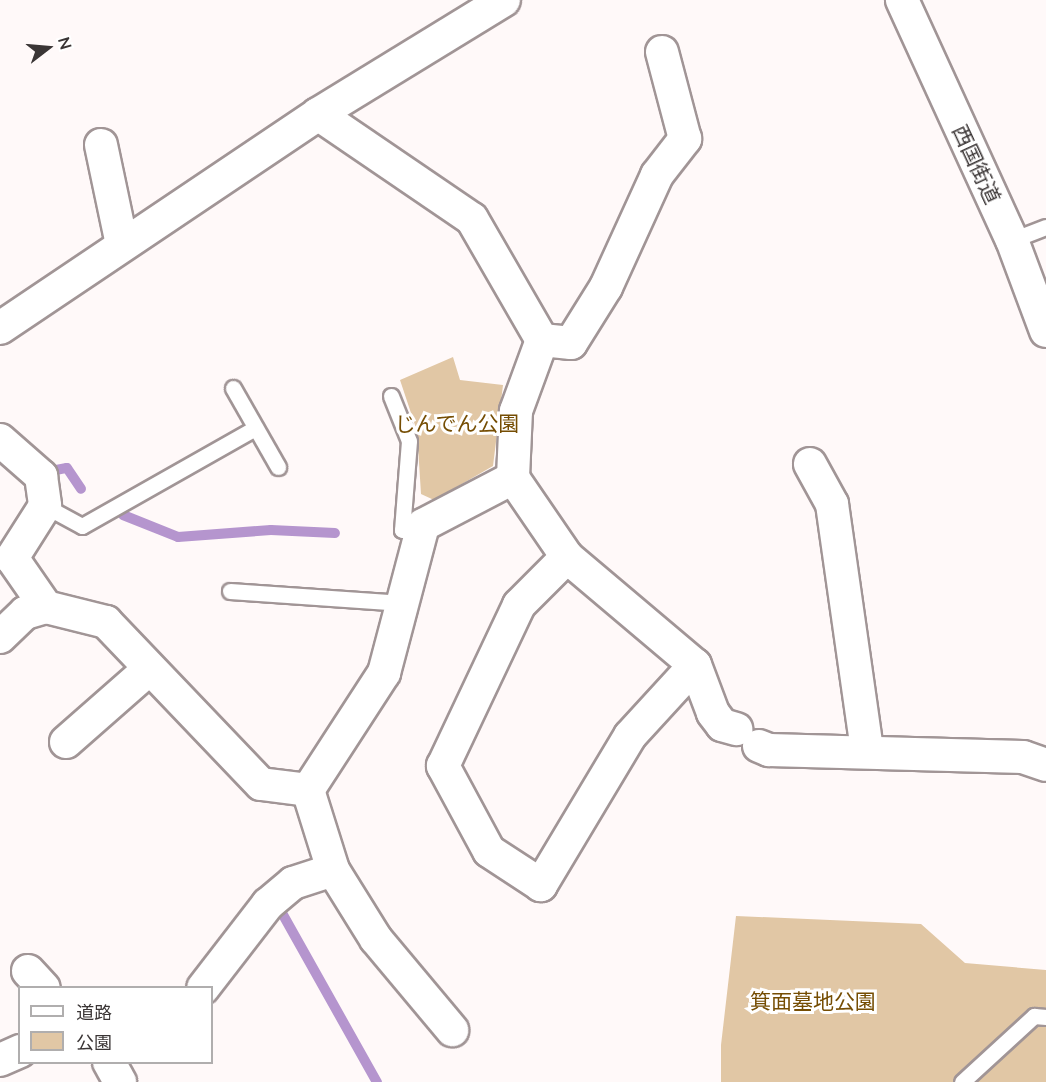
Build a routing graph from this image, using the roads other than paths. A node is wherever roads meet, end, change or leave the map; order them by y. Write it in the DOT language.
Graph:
graph roads {
  1 [pos="504,0"];
  2 [pos="902,0"];
  3 [pos="662,52"];
  4 [pos="318,114"];
  5 [pos="101,145"];
  6 [pos="1046,227"];
  7 [pos="1012,240"];
  8 [pos="122,244"];
  9 [pos="0,328"];
  10 [pos="1046,331"];
  11 [pos="542,340"];
  12 [pos="233,388"];
  13 [pos="391,396"];
  14 [pos="255,428"];
  15 [pos="0,440"];
  16 [pos="810,464"];
  17 [pos="278,467"];
  18 [pos="513,478"];
  19 [pos="45,506"];
  20 [pos="423,525"];
  21 [pos="567,557"];
  22 [pos="230,591"];
  23 [pos="403,603"];
  24 [pos="46,607"];
  25 [pos="0,637"];
  26 [pos="694,665"];
  27 [pos="149,669"];
  28 [pos="66,742"];
  29 [pos="867,751"];
  30 [pos="1046,765"];
  31 [pos="308,790"];
  32 [pos="333,870"];
  33 [pos="204,986"];
  34 [pos="1046,1017"];
  35 [pos="452,1030"];
  36 [pos="18,1052"];
  37 [pos="0,1060"];
  38 [pos="962,1082"];
  1 -- 4 [label="street"];
  2 -- 7 [label="street, 西国街道"];
  3 -- 11 [label="street"];
  4 -- 8 [label="street"];
  4 -- 11 [label="street"];
  5 -- 8 [label="street"];
  6 -- 7 [label="lane"];
  7 -- 10 [label="street, 西国街道"];
  8 -- 9 [label="street"];
  11 -- 18 [label="street"];
  12 -- 14 [label="lane"];
  13 -- 20 [label="lane"];
  14 -- 17 [label="lane"];
  14 -- 19 [label="lane"];
  15 -- 19 [label="street"];
  16 -- 29 [label="street"];
  18 -- 20 [label="street"];
  18 -- 21 [label="street"];
  19 -- 24 [label="street"];
  20 -- 23 [label="street"];
  21 -- 26 [label="street"];
  21 -- 26 [label="street"];
  22 -- 23 [label="lane"];
  23 -- 31 [label="street"];
  24 -- 25 [label="street"];
  24 -- 27 [label="street"];
  26 -- 29 [label="street"];
  27 -- 28 [label="street"];
  27 -- 31 [label="street"];
  29 -- 30 [label="street"];
  31 -- 32 [label="street"];
  32 -- 33 [label="street"];
  32 -- 35 [label="street"];
  34 -- 38 [label="lane"];
  36 -- 37 [label="street"];
}
